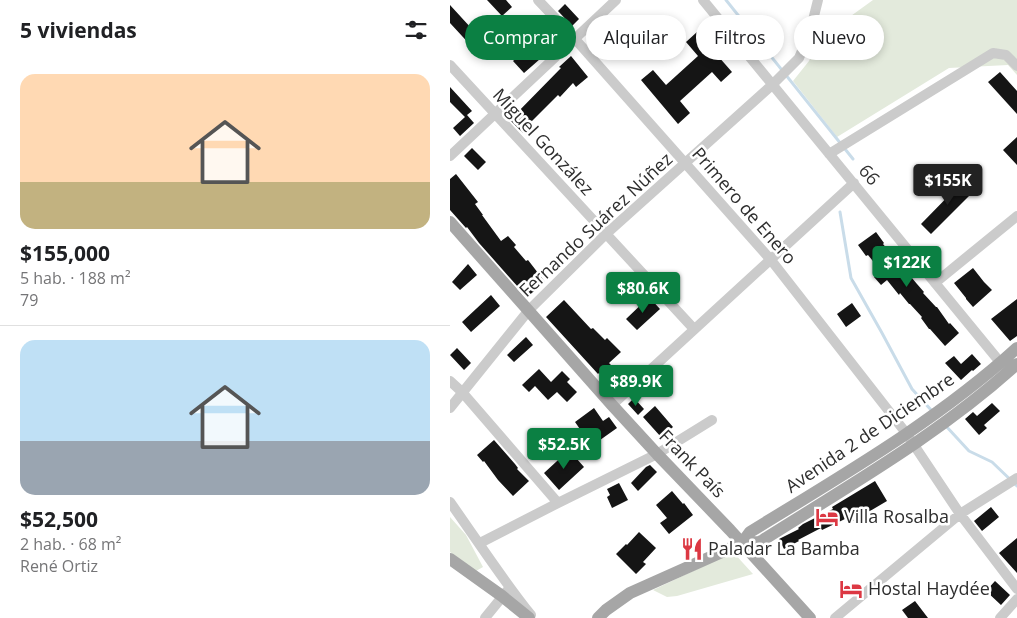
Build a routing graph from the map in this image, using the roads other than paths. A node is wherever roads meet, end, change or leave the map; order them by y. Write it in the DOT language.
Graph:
graph roads {
  1 [pos="538,0"];
  2 [pos="616,0"];
  3 [pos="703,0"];
  4 [pos="818,0"];
  5 [pos="553,15"];
  6 [pos="576,37"];
  7 [pos="576,39"];
  8 [pos="552,60"];
  9 [pos="450,65"];
  10 [pos="1017,66"];
  11 [pos="772,85"];
  12 [pos="495,114"];
  13 [pos="829,154"];
  14 [pos="450,156"];
  15 [pos="686,163"];
  16 [pos="854,183"];
  17 [pos="1017,216"];
  18 [pos="450,222"];
  19 [pos="606,234"];
  20 [pos="771,260"];
  21 [pos="935,283"];
  22 [pos="529,310"];
  23 [pos="694,329"];
  24 [pos="1017,348"];
  25 [pos="1009,366"];
  26 [pos="450,381"];
  27 [pos="462,392"];
  28 [pos="612,405"];
  29 [pos="450,408"];
  30 [pos="712,420"];
  31 [pos="909,432"];
  32 [pos="916,443"];
  33 [pos="657,454"];
  34 [pos="1017,478"];
  35 [pos="450,502"];
  36 [pos="558,503"];
  37 [pos="960,514"];
  38 [pos="730,530"];
  39 [pos="750,532"];
  40 [pos="759,542"];
  41 [pos="742,543"];
  42 [pos="480,544"];
  43 [pos="754,556"];
  44 [pos="450,559"];
  45 [pos="1017,589"];
  46 [pos="506,592"];
  47 [pos="1017,599"];
  48 [pos="485,618"];
  49 [pos="529,618"];
  50 [pos="534,618"];
  51 [pos="598,618"];
  52 [pos="810,618"];
  53 [pos="835,618"];
  54 [pos="1000,618"];
  1 -- 5 [label="street, Primero de Enero"];
  2 -- 6 [label="street"];
  3 -- 11 [label="street, 66"];
  4 -- 11 [label="street, Fernando Suárez Núñez"];
  7 -- 15 [label="street, Primero de Enero"];
  8 -- 12 [label="street"];
  9 -- 12 [label="street, Miguel González"];
  10 -- 13 [label="street"];
  11 -- 13 [label="street, 66"];
  11 -- 15 [label="street, Fernando Suárez Núñez"];
  12 -- 14 [label="street"];
  12 -- 19 [label="street, Miguel González"];
  13 -- 16 [label="street, 66"];
  15 -- 19 [label="street, Fernando Suárez Núñez"];
  15 -- 20 [label="street, Primero de Enero"];
  16 -- 20 [label="street"];
  16 -- 21 [label="street, 66"];
  17 -- 21 [label="street"];
  18 -- 22 [label="main road, Frank País"];
  19 -- 22 [label="street, Fernando Suárez Núñez"];
  19 -- 23 [label="street, Miguel González"];
  20 -- 23 [label="street"];
  20 -- 31 [label="street, Primero de Enero"];
  21 -- 25 [label="street, 66"];
  22 -- 27 [label="street, Fernando Suárez Núñez"];
  22 -- 28 [label="main road, Frank País"];
  23 -- 28 [label="street"];
  24 -- 25 [label="main road, Avenida 2 de Diciembre"];
  25 -- 31 [label="main road, Avenida 2 de Diciembre"];
  25 -- 32 [label="main road, Avenida 2 de Diciembre"];
  26 -- 27 [label="street"];
  27 -- 29 [label="street, Fernando Suárez Núñez"];
  27 -- 36 [label="street"];
  28 -- 33 [label="main road, Frank País"];
  30 -- 33 [label="street"];
  31 -- 32 [label="street, Primero de Enero"];
  31 -- 39 [label="main road, Avenida 2 de Diciembre"];
  32 -- 37 [label="street, Primero de Enero"];
  32 -- 40 [label="main road, Avenida 2 de Diciembre"];
  33 -- 36 [label="street"];
  33 -- 38 [label="main road, Frank País"];
  34 -- 37 [label="street"];
  35 -- 42 [label="street"];
  36 -- 42 [label="street"];
  37 -- 45 [label="street, Primero de Enero"];
  37 -- 53 [label="street"];
  38 -- 39 [label="main road"];
  38 -- 41 [label="main road, Frank País"];
  39 -- 41 [label="main road, Avenida 2 de Diciembre"];
  40 -- 41 [label="main road, Avenida 2 de Diciembre"];
  40 -- 43 [label="main road"];
  41 -- 43 [label="main road, Frank País"];
  41 -- 51 [label="main road, Avenida 2 de Diciembre"];
  42 -- 46 [label="street"];
  43 -- 52 [label="main road, Frank País"];
  44 -- 46 [label="main road"];
  46 -- 48 [label="street"];
  46 -- 49 [label="main road"];
  46 -- 50 [label="street"];
  47 -- 54 [label="street"];
}
